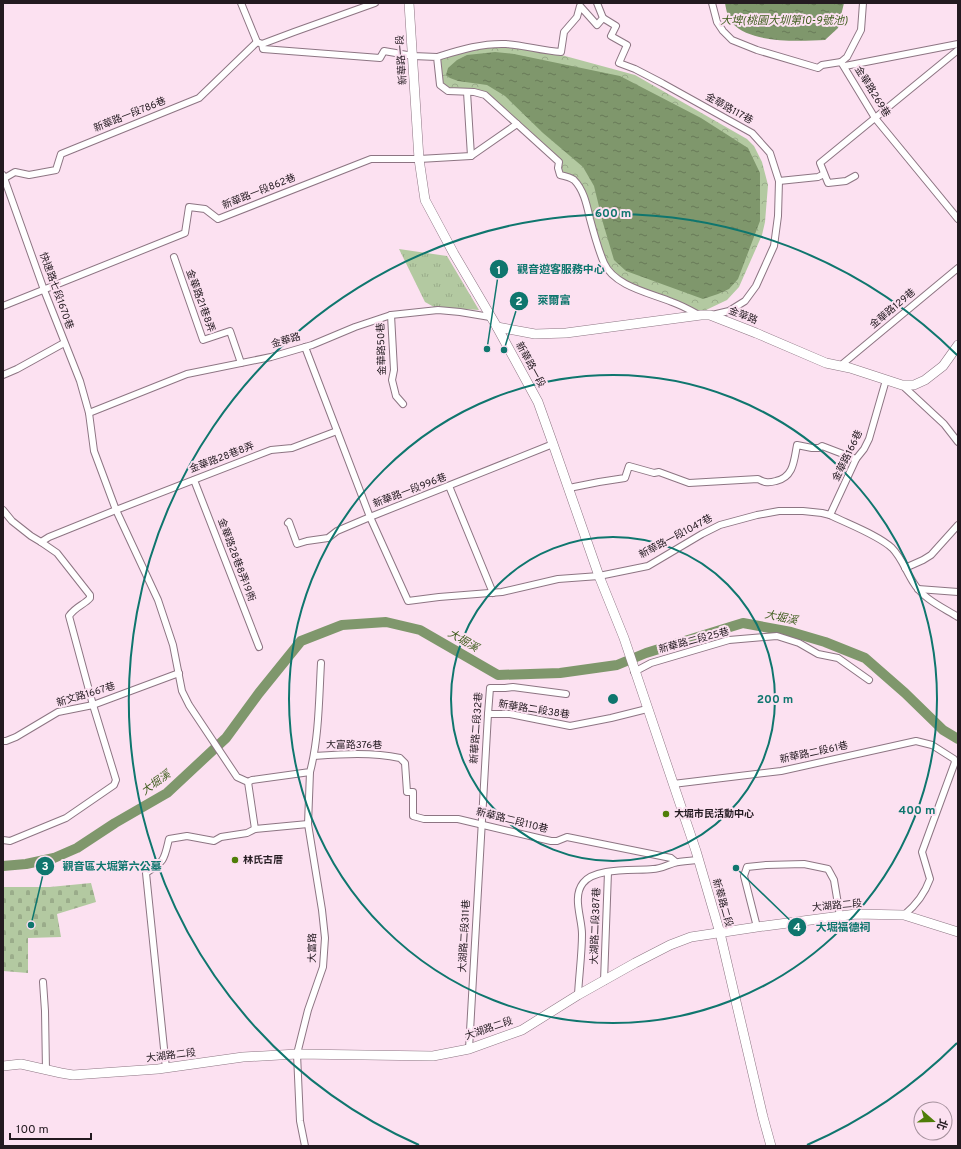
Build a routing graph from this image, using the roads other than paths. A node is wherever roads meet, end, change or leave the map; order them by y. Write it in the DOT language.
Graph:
graph roads {
  1 [pos="241,3"];
  2 [pos="375,3"];
  3 [pos="409,3"];
  4 [pos="597,3"];
  5 [pos="712,3"];
  6 [pos="863,3"];
  7 [pos="603,18"];
  8 [pos="259,43"];
  9 [pos="958,44"];
  10 [pos="958,50"];
  11 [pos="413,56"];
  12 [pos="437,57"];
  13 [pos="843,64"];
  14 [pos="467,92"];
  15 [pos="875,118"];
  16 [pos="517,124"];
  17 [pos="471,156"];
  18 [pos="419,159"];
  19 [pos="824,174"];
  20 [pos="855,176"];
  21 [pos="3,177"];
  22 [pos="779,181"];
  23 [pos="958,219"];
  24 [pos="174,257"];
  25 [pos="958,268"];
  26 [pos="44,290"];
  27 [pos="3,306"];
  28 [pos="391,315"];
  29 [pos="705,316"];
  30 [pos="490,317"];
  31 [pos="497,327"];
  32 [pos="64,343"];
  33 [pos="305,347"];
  34 [pos="956,351"];
  35 [pos="241,363"];
  36 [pos="840,366"];
  37 [pos="3,375"];
  38 [pos="886,380"];
  39 [pos="902,385"];
  40 [pos="403,404"];
  41 [pos="90,413"];
  42 [pos="337,431"];
  43 [pos="958,442"];
  44 [pos="553,444"];
  45 [pos="856,459"];
  46 [pos="194,480"];
  47 [pos="449,486"];
  48 [pos="569,488"];
  49 [pos="3,510"];
  50 [pos="116,510"];
  51 [pos="830,515"];
  52 [pos="370,517"];
  53 [pos="288,524"];
  54 [pos="958,525"];
  55 [pos="41,542"];
  56 [pos="905,568"];
  57 [pos="599,576"];
  58 [pos="918,589"];
  59 [pos="493,592"];
  60 [pos="958,592"];
  61 [pos="958,617"];
  62 [pos="259,647"];
  63 [pos="321,663"];
  64 [pos="634,672"];
  65 [pos="178,674"];
  66 [pos="869,680"];
  67 [pos="566,694"];
  68 [pos="93,705"];
  69 [pos="647,709"];
  70 [pos="488,714"];
  71 [pos="3,741"];
  72 [pos="314,756"];
  73 [pos="310,772"];
  74 [pos="248,782"];
  75 [pos="673,784"];
  76 [pos="413,816"];
  77 [pos="308,824"];
  78 [pos="481,824"];
  79 [pos="255,829"];
  80 [pos="3,840"];
  81 [pos="698,860"];
  82 [pos="676,862"];
  83 [pos="608,872"];
  84 [pos="840,916"];
  85 [pos="904,916"];
  86 [pos="757,927"];
  87 [pos="958,932"];
  88 [pos="720,933"];
  89 [pos="604,981"];
  90 [pos="43,982"];
  91 [pos="578,995"];
  92 [pos="469,1048"];
  93 [pos="297,1054"];
  94 [pos="3,1066"];
  95 [pos="166,1068"];
  96 [pos="46,1070"];
  97 [pos="305,1146"];
  98 [pos="771,1146"];
  1 -- 8 [label="street"];
  2 -- 8 [label="street, 新華路一段786巷"];
  3 -- 11 [label="street, 新華路一段"];
  4 -- 7 [label="street"];
  5 -- 13 [label="street, 金華路269巷"];
  6 -- 13 [label="street"];
  7 -- 12 [label="street"];
  7 -- 22 [label="street, 金華路117巷"];
  8 -- 11 [label="street"];
  8 -- 21 [label="street, 新華路一段786巷"];
  9 -- 13 [label="street"];
  10 -- 15 [label="street"];
  11 -- 12 [label="street"];
  11 -- 18 [label="street, 新華路一段"];
  12 -- 14 [label="street"];
  13 -- 15 [label="street, 金華路269巷"];
  14 -- 16 [label="street"];
  14 -- 17 [label="street"];
  15 -- 19 [label="street"];
  15 -- 23 [label="street, 金華路269巷"];
  16 -- 17 [label="street"];
  16 -- 29 [label="street"];
  17 -- 18 [label="street"];
  18 -- 26 [label="street, 新華路一段862巷"];
  18 -- 30 [label="street, 新華路一段"];
  19 -- 20 [label="street"];
  19 -- 22 [label="street"];
  21 -- 26 [label="street, 快速路七段1670巷"];
  22 -- 29 [label="street, 金華路117巷"];
  24 -- 35 [label="street, 金華路21巷8弄"];
  25 -- 36 [label="street, 金華路129巷"];
  26 -- 27 [label="street"];
  26 -- 32 [label="street, 快速路七段1670巷"];
  28 -- 30 [label="street, 金華路"];
  28 -- 33 [label="street, 金華路"];
  28 -- 40 [label="street, 金華路50巷"];
  29 -- 31 [label="street, 金華路"];
  29 -- 36 [label="street, 金華路"];
  30 -- 31 [label="street, 新華路一段"];
  31 -- 44 [label="street, 新華路一段"];
  32 -- 37 [label="street"];
  32 -- 41 [label="street, 快速路七段1670巷"];
  33 -- 35 [label="street, 金華路"];
  33 -- 42 [label="street"];
  34 -- 39 [label="street, 金華路"];
  35 -- 41 [label="street, 金華路"];
  36 -- 38 [label="street, 金華路"];
  38 -- 39 [label="street, 金華路"];
  38 -- 45 [label="street, 金華路166巷"];
  39 -- 43 [label="street"];
  41 -- 50 [label="street, 快速路七段1670巷"];
  42 -- 46 [label="street, 金華路28巷8弄"];
  42 -- 52 [label="street"];
  44 -- 47 [label="street, 新華路一段996巷"];
  44 -- 48 [label="street, 新華路一段"];
  45 -- 48 [label="street"];
  45 -- 51 [label="street, 金華路166巷"];
  46 -- 50 [label="street, 金華路28巷8弄"];
  46 -- 62 [label="street, 金華路28巷8弄19衖"];
  47 -- 52 [label="street, 新華路一段996巷"];
  47 -- 59 [label="street"];
  48 -- 57 [label="street, 新華路一段"];
  49 -- 55 [label="street"];
  50 -- 55 [label="street, 金華路28巷8弄"];
  50 -- 65 [label="street, 快速路七段1670巷"];
  51 -- 56 [label="street, 新華路一段1047巷"];
  51 -- 57 [label="street, 新華路一段1047巷"];
  52 -- 53 [label="street, 新華路一段996巷"];
  52 -- 59 [label="street, 新華路一段1047巷"];
  54 -- 56 [label="street"];
  55 -- 68 [label="street"];
  56 -- 58 [label="street, 新華路一段1047巷"];
  57 -- 59 [label="street, 新華路一段1047巷"];
  57 -- 64 [label="street, 新華路一段"];
  58 -- 60 [label="street"];
  58 -- 61 [label="street, 新華路一段1047巷"];
  63 -- 72 [label="street, 大富路"];
  64 -- 66 [label="street, 新華路二段25巷"];
  64 -- 69 [label="street, 新華路二段"];
  65 -- 68 [label="street, 新文路1667巷"];
  65 -- 74 [label="street, 快速路七段1670巷"];
  67 -- 70 [label="street, 新華路二段32巷"];
  68 -- 71 [label="street, 新文路1667巷"];
  68 -- 80 [label="street"];
  69 -- 70 [label="street, 新華路二段38巷"];
  69 -- 75 [label="street, 新華路二段"];
  70 -- 78 [label="street, 新華路二段32巷"];
  72 -- 73 [label="street, 大富路"];
  72 -- 76 [label="street, 大富路376巷"];
  73 -- 74 [label="street"];
  73 -- 77 [label="street, 大富路"];
  74 -- 79 [label="street"];
  75 -- 81 [label="street, 新華路二段"];
  75 -- 85 [label="street, 新華路二段61巷"];
  76 -- 78 [label="street, 新華路二段110巷"];
  77 -- 79 [label="street"];
  77 -- 93 [label="street, 大富路"];
  78 -- 82 [label="street, 新華路二段110巷"];
  78 -- 92 [label="street, 大湖路二段311巷"];
  79 -- 95 [label="street"];
  81 -- 82 [label="street"];
  81 -- 88 [label="street, 新華路二段"];
  82 -- 83 [label="street"];
  83 -- 89 [label="street, 大湖路二段387巷"];
  83 -- 91 [label="street"];
  84 -- 85 [label="street, 大湖路二段"];
  84 -- 86 [label="street, 大湖路二段"];
  84 -- 86 [label="street"];
  85 -- 87 [label="street, 大湖路二段"];
  86 -- 88 [label="street, 大湖路二段"];
  88 -- 89 [label="street, 大湖路二段"];
  88 -- 98 [label="street, 新華路二段"];
  89 -- 91 [label="street, 大湖路二段"];
  90 -- 96 [label="street"];
  91 -- 92 [label="street, 大湖路二段"];
  92 -- 93 [label="street, 大湖路二段"];
  93 -- 95 [label="street, 大湖路二段"];
  93 -- 97 [label="street, 大富路"];
  94 -- 96 [label="street, 大湖路二段"];
  95 -- 96 [label="street, 大湖路二段"];
}
